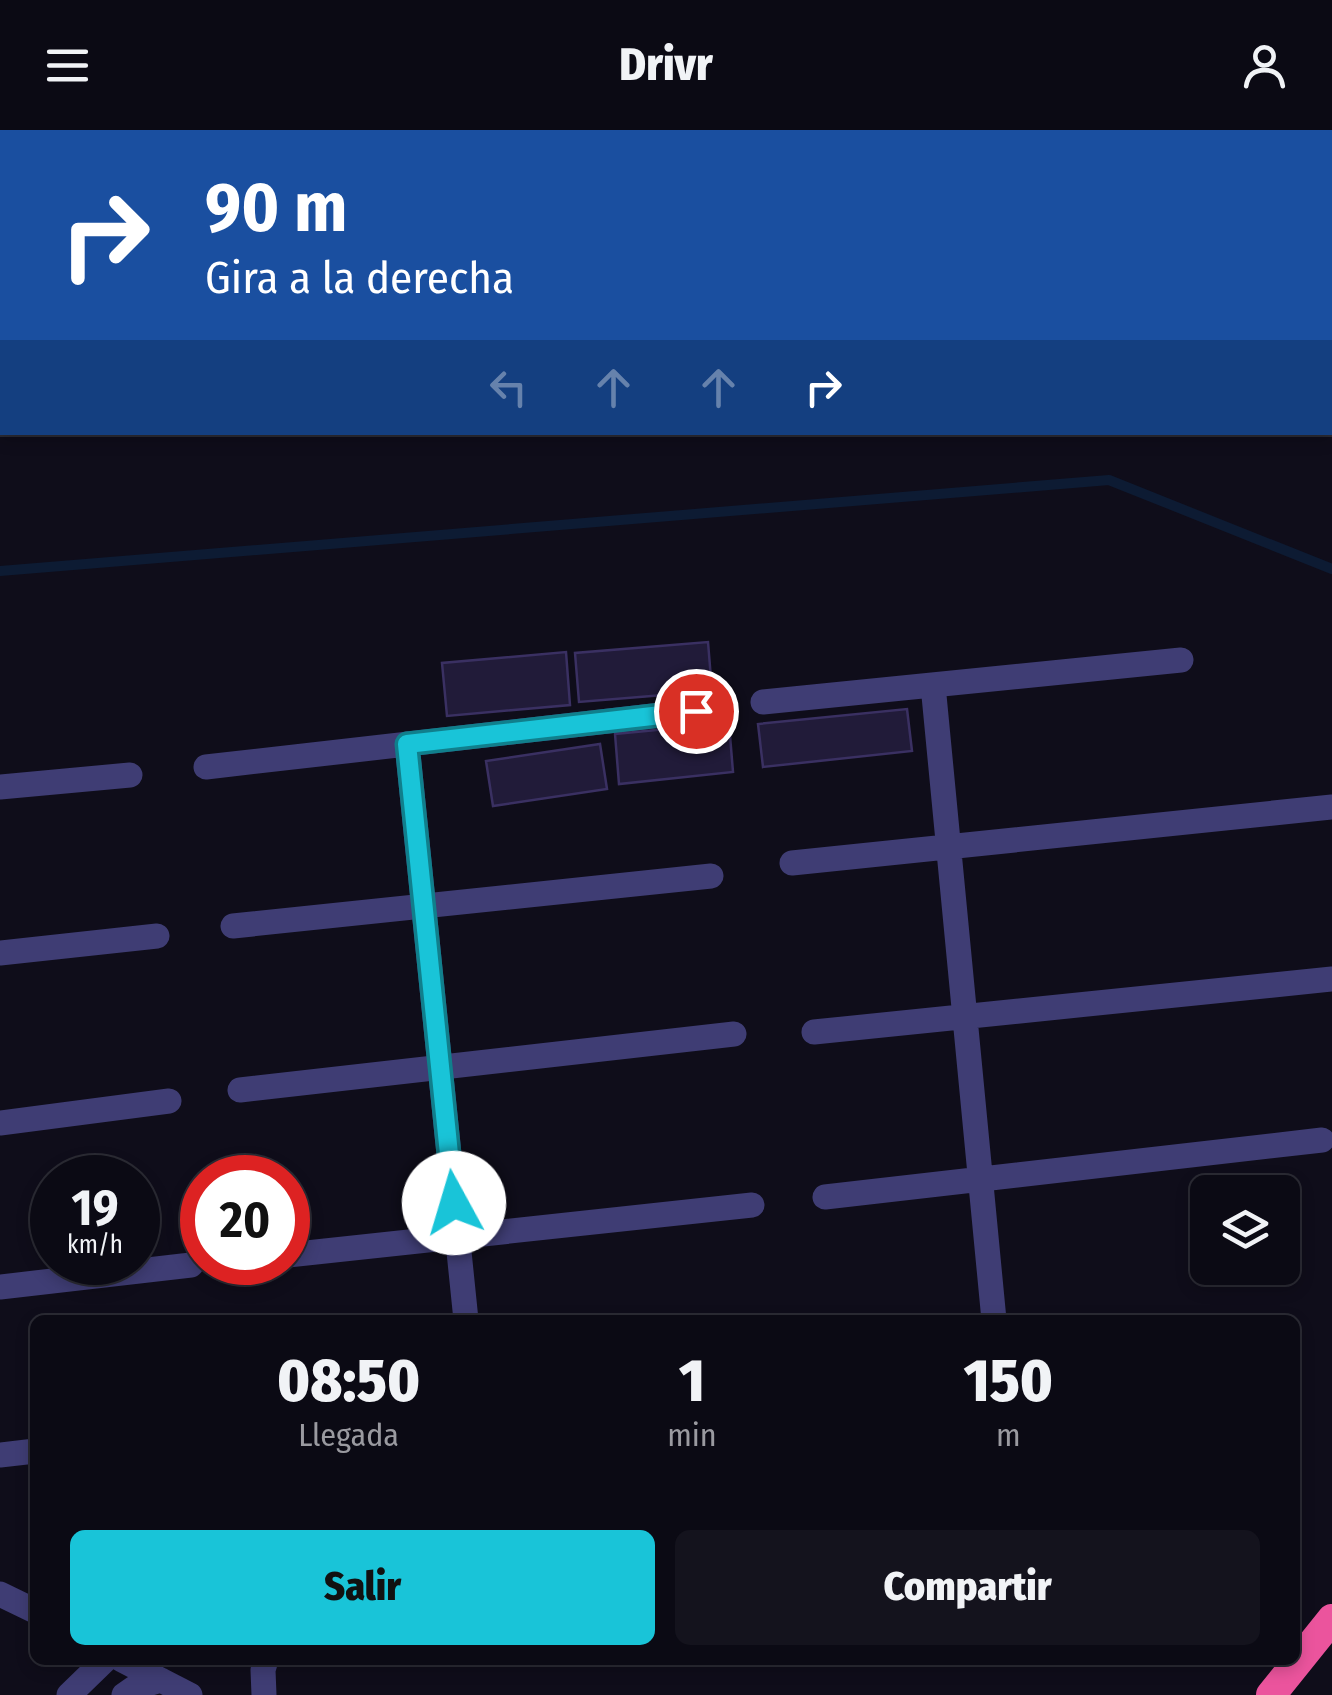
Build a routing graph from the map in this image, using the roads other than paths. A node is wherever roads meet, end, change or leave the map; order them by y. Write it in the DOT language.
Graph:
graph roads {
  1 [pos="1181,660"];
  2 [pos="933,685"];
  3 [pos="763,702"];
  4 [pos="696,711"];
  5 [pos="407,744"];
  6 [pos="206,767"];
  7 [pos="130,775"];
  8 [pos="0,788"];
  9 [pos="1332,807"];
  10 [pos="949,847"];
  11 [pos="792,863"];
  12 [pos="711,876"];
  13 [pos="424,906"];
  14 [pos="233,926"];
  15 [pos="156,936"];
  16 [pos="0,953"];
  17 [pos="1332,979"];
  18 [pos="965,1016"];
  19 [pos="814,1032"];
  20 [pos="734,1034"];
  21 [pos="441,1068"];
  22 [pos="240,1090"];
  23 [pos="170,1101"];
  24 [pos="0,1123"];
  25 [pos="1322,1140"];
  26 [pos="980,1179"];
  27 [pos="825,1197"];
  28 [pos="752,1205"];
  29 [pos="458,1236"];
  30 [pos="310,1253"];
  31 [pos="180,1266"];
  32 [pos="0,1287"];
  33 [pos="466,1315"];
  34 [pos="994,1315"];
  35 [pos="30,1452"];
  36 [pos="0,1455"];
  37 [pos="0,1594"];
  38 [pos="30,1609"];
  39 [pos="1332,1619"];
  40 [pos="1300,1659"];
  41 [pos="100,1665"];
  42 [pos="132,1665"];
  43 [pos="264,1665"];
  44 [pos="1295,1665"];
  45 [pos="161,1680"];
  46 [pos="69,1695"];
  47 [pos="124,1695"];
  48 [pos="190,1695"];
  49 [pos="264,1695"];
  50 [pos="1271,1695"];
  1 -- 2 [label="street"];
  2 -- 3 [label="street"];
  2 -- 10 [label="street"];
  4 -- 5 [label="street"];
  5 -- 6 [label="street"];
  5 -- 13 [label="street"];
  7 -- 8 [label="street"];
  9 -- 10 [label="street"];
  10 -- 11 [label="street"];
  10 -- 18 [label="street"];
  12 -- 13 [label="street"];
  13 -- 14 [label="street"];
  13 -- 21 [label="street"];
  15 -- 16 [label="street"];
  17 -- 18 [label="street"];
  18 -- 19 [label="street"];
  18 -- 26 [label="street"];
  20 -- 21 [label="street"];
  21 -- 22 [label="street"];
  21 -- 29 [label="street"];
  23 -- 24 [label="street"];
  25 -- 26 [label="street"];
  26 -- 27 [label="street"];
  26 -- 34 [label="street"];
  28 -- 29 [label="street"];
  29 -- 30 [label="street"];
  29 -- 33 [label="street"];
  31 -- 32 [label="street"];
  35 -- 36 [label="street"];
  37 -- 38 [label="street"];
  39 -- 40 [label="highway"];
  41 -- 46 [label="street"];
  42 -- 45 [label="street"];
  43 -- 49 [label="street"];
  44 -- 50 [label="highway"];
  45 -- 47 [label="street"];
  45 -- 48 [label="street"];
}
